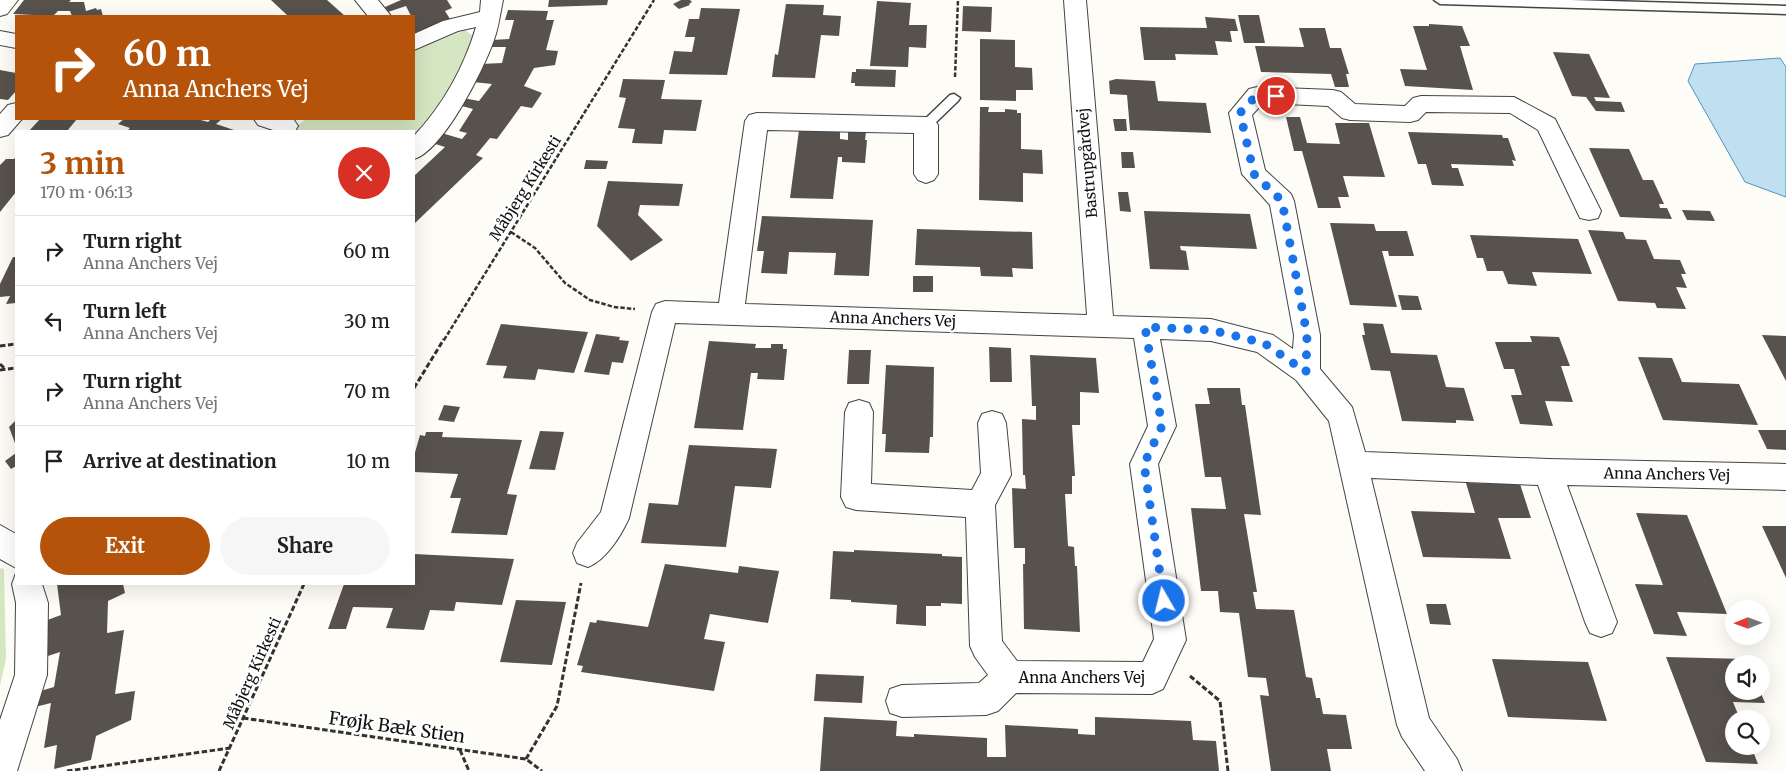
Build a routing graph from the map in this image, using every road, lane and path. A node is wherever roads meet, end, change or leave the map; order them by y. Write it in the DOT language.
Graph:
graph roads {
  1 [pos="8,0"];
  2 [pos="366,0"];
  3 [pos="654,0"];
  4 [pos="958,0"];
  5 [pos="1076,0"];
  6 [pos="1440,0"];
  7 [pos="492,8"];
  8 [pos="0,9"];
  9 [pos="1786,10"];
  10 [pos="379,15"];
  11 [pos="0,38"];
  12 [pos="15,41"];
  13 [pos="415,43"];
  14 [pos="954,98"];
  15 [pos="15,112"];
  16 [pos="926,125"];
  17 [pos="0,128"];
  18 [pos="415,149"];
  19 [pos="926,174"];
  20 [pos="1589,211"];
  21 [pos="511,232"];
  22 [pos="665,312"];
  23 [pos="731,313"];
  24 [pos="1101,326"];
  25 [pos="1145,327"];
  26 [pos="15,344"];
  27 [pos="0,346"];
  28 [pos="0,364"];
  29 [pos="4,368"];
  30 [pos="15,368"];
  31 [pos="0,370"];
  32 [pos="1306,372"];
  33 [pos="415,386"];
  34 [pos="860,412"];
  35 [pos="992,423"];
  36 [pos="1353,464"];
  37 [pos="1548,472"];
  38 [pos="1786,477"];
  39 [pos="980,504"];
  40 [pos="0,539"];
  41 [pos="15,553"];
  42 [pos="588,553"];
  43 [pos="27,585"];
  44 [pos="304,585"];
  45 [pos="1601,622"];
  46 [pos="1164,653"];
  47 [pos="1009,677"];
  48 [pos="902,701"];
  49 [pos="243,718"];
  50 [pos="230,748"];
  51 [pos="460,750"];
  52 [pos="526,759"];
  53 [pos="0,771"];
  54 [pos="67,771"];
  55 [pos="219,771"];
  56 [pos="469,771"];
  57 [pos="542,771"];
  58 [pos="1228,771"];
  59 [pos="1445,771"];
  1 -- 8 [label="street"];
  2 -- 10 [label="street"];
  3 -- 21 [label="path, Måbjerg Kirkesti"];
  4 -- 14 [label="path"];
  5 -- 24 [label="street, Bastrupgårdvej"];
  6 -- 9 [label="lane"];
  7 -- 13 [label="street"];
  7 -- 18 [label="street"];
  11 -- 12 [label="street"];
  14 -- 16 [label="lane"];
  15 -- 17 [label="street"];
  16 -- 19 [label="street"];
  16 -- 23 [label="street"];
  20 -- 32 [label="street"];
  21 -- 22 [label="path"];
  21 -- 33 [label="path, Måbjerg Kirkesti"];
  22 -- 23 [label="street, Anna Anchers Vej"];
  22 -- 42 [label="street"];
  23 -- 24 [label="street, Anna Anchers Vej"];
  24 -- 25 [label="street, Anna Anchers Vej"];
  25 -- 32 [label="street, Anna Anchers Vej"];
  25 -- 46 [label="street, Anna Anchers Vej"];
  26 -- 27 [label="path"];
  28 -- 29 [label="path"];
  29 -- 30 [label="path"];
  29 -- 31 [label="path"];
  32 -- 36 [label="street, Anna Anchers Vej"];
  34 -- 39 [label="street"];
  35 -- 39 [label="street"];
  36 -- 37 [label="street, Anna Anchers Vej"];
  36 -- 59 [label="street, Anna Anchers Vej"];
  37 -- 38 [label="street, Anna Anchers Vej"];
  37 -- 45 [label="street"];
  39 -- 47 [label="street, Anna Anchers Vej"];
  40 -- 41 [label="street"];
  42 -- 52 [label="path"];
  43 -- 53 [label="street"];
  44 -- 49 [label="path, Måbjerg Kirkesti"];
  46 -- 47 [label="street, Anna Anchers Vej"];
  46 -- 58 [label="path"];
  47 -- 48 [label="street, Anna Anchers Vej"];
  49 -- 50 [label="path, Måbjerg Kirkesti"];
  49 -- 51 [label="path, Frøjk Bæk Stien"];
  50 -- 54 [label="path"];
  50 -- 55 [label="path, Måbjerg Kirkesti"];
  51 -- 52 [label="path, Frøjk Bæk Stien"];
  51 -- 56 [label="path"];
  52 -- 57 [label="path, Frøjk Bæk Stien"];
}
